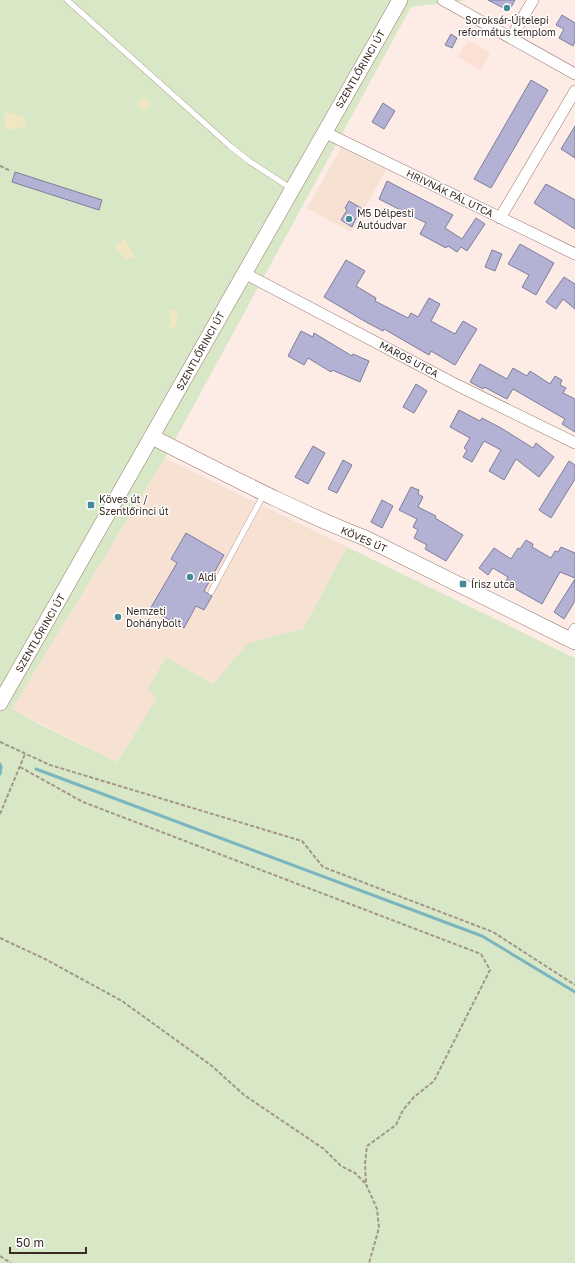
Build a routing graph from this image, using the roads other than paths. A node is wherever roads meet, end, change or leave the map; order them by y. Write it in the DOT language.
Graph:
graph roads {
  1 [pos="67,0"];
  2 [pos="400,0"];
  3 [pos="443,0"];
  4 [pos="532,0"];
  5 [pos="511,38"];
  6 [pos="575,74"];
  7 [pos="575,91"];
  8 [pos="324,132"];
  9 [pos="292,189"];
  10 [pos="500,218"];
  11 [pos="575,254"];
  12 [pos="244,273"];
  13 [pos="152,437"];
  14 [pos="575,443"];
  15 [pos="264,494"];
  16 [pos="211,592"];
  17 [pos="573,636"];
  18 [pos="0,703"];
  1 -- 9 [label="lane"];
  2 -- 8 [label="main road, SZENTLŐRINCI ÚT"];
  3 -- 5 [label="street"];
  4 -- 5 [label="street"];
  5 -- 6 [label="street"];
  7 -- 10 [label="street"];
  8 -- 9 [label="main road, SZENTLŐRINCI ÚT"];
  8 -- 10 [label="street, HRIVNÁK PÁL UTCA"];
  9 -- 12 [label="main road, SZENTLŐRINCI ÚT"];
  10 -- 11 [label="street, HRIVNÁK PÁL UTCA"];
  12 -- 13 [label="main road, SZENTLŐRINCI ÚT"];
  12 -- 14 [label="street, MAROS UTCA"];
  13 -- 15 [label="main road, KÖVES ÚT"];
  13 -- 18 [label="main road, SZENTLŐRINCI ÚT"];
  15 -- 16 [label="lane"];
  15 -- 17 [label="main road, KÖVES ÚT"];
}
